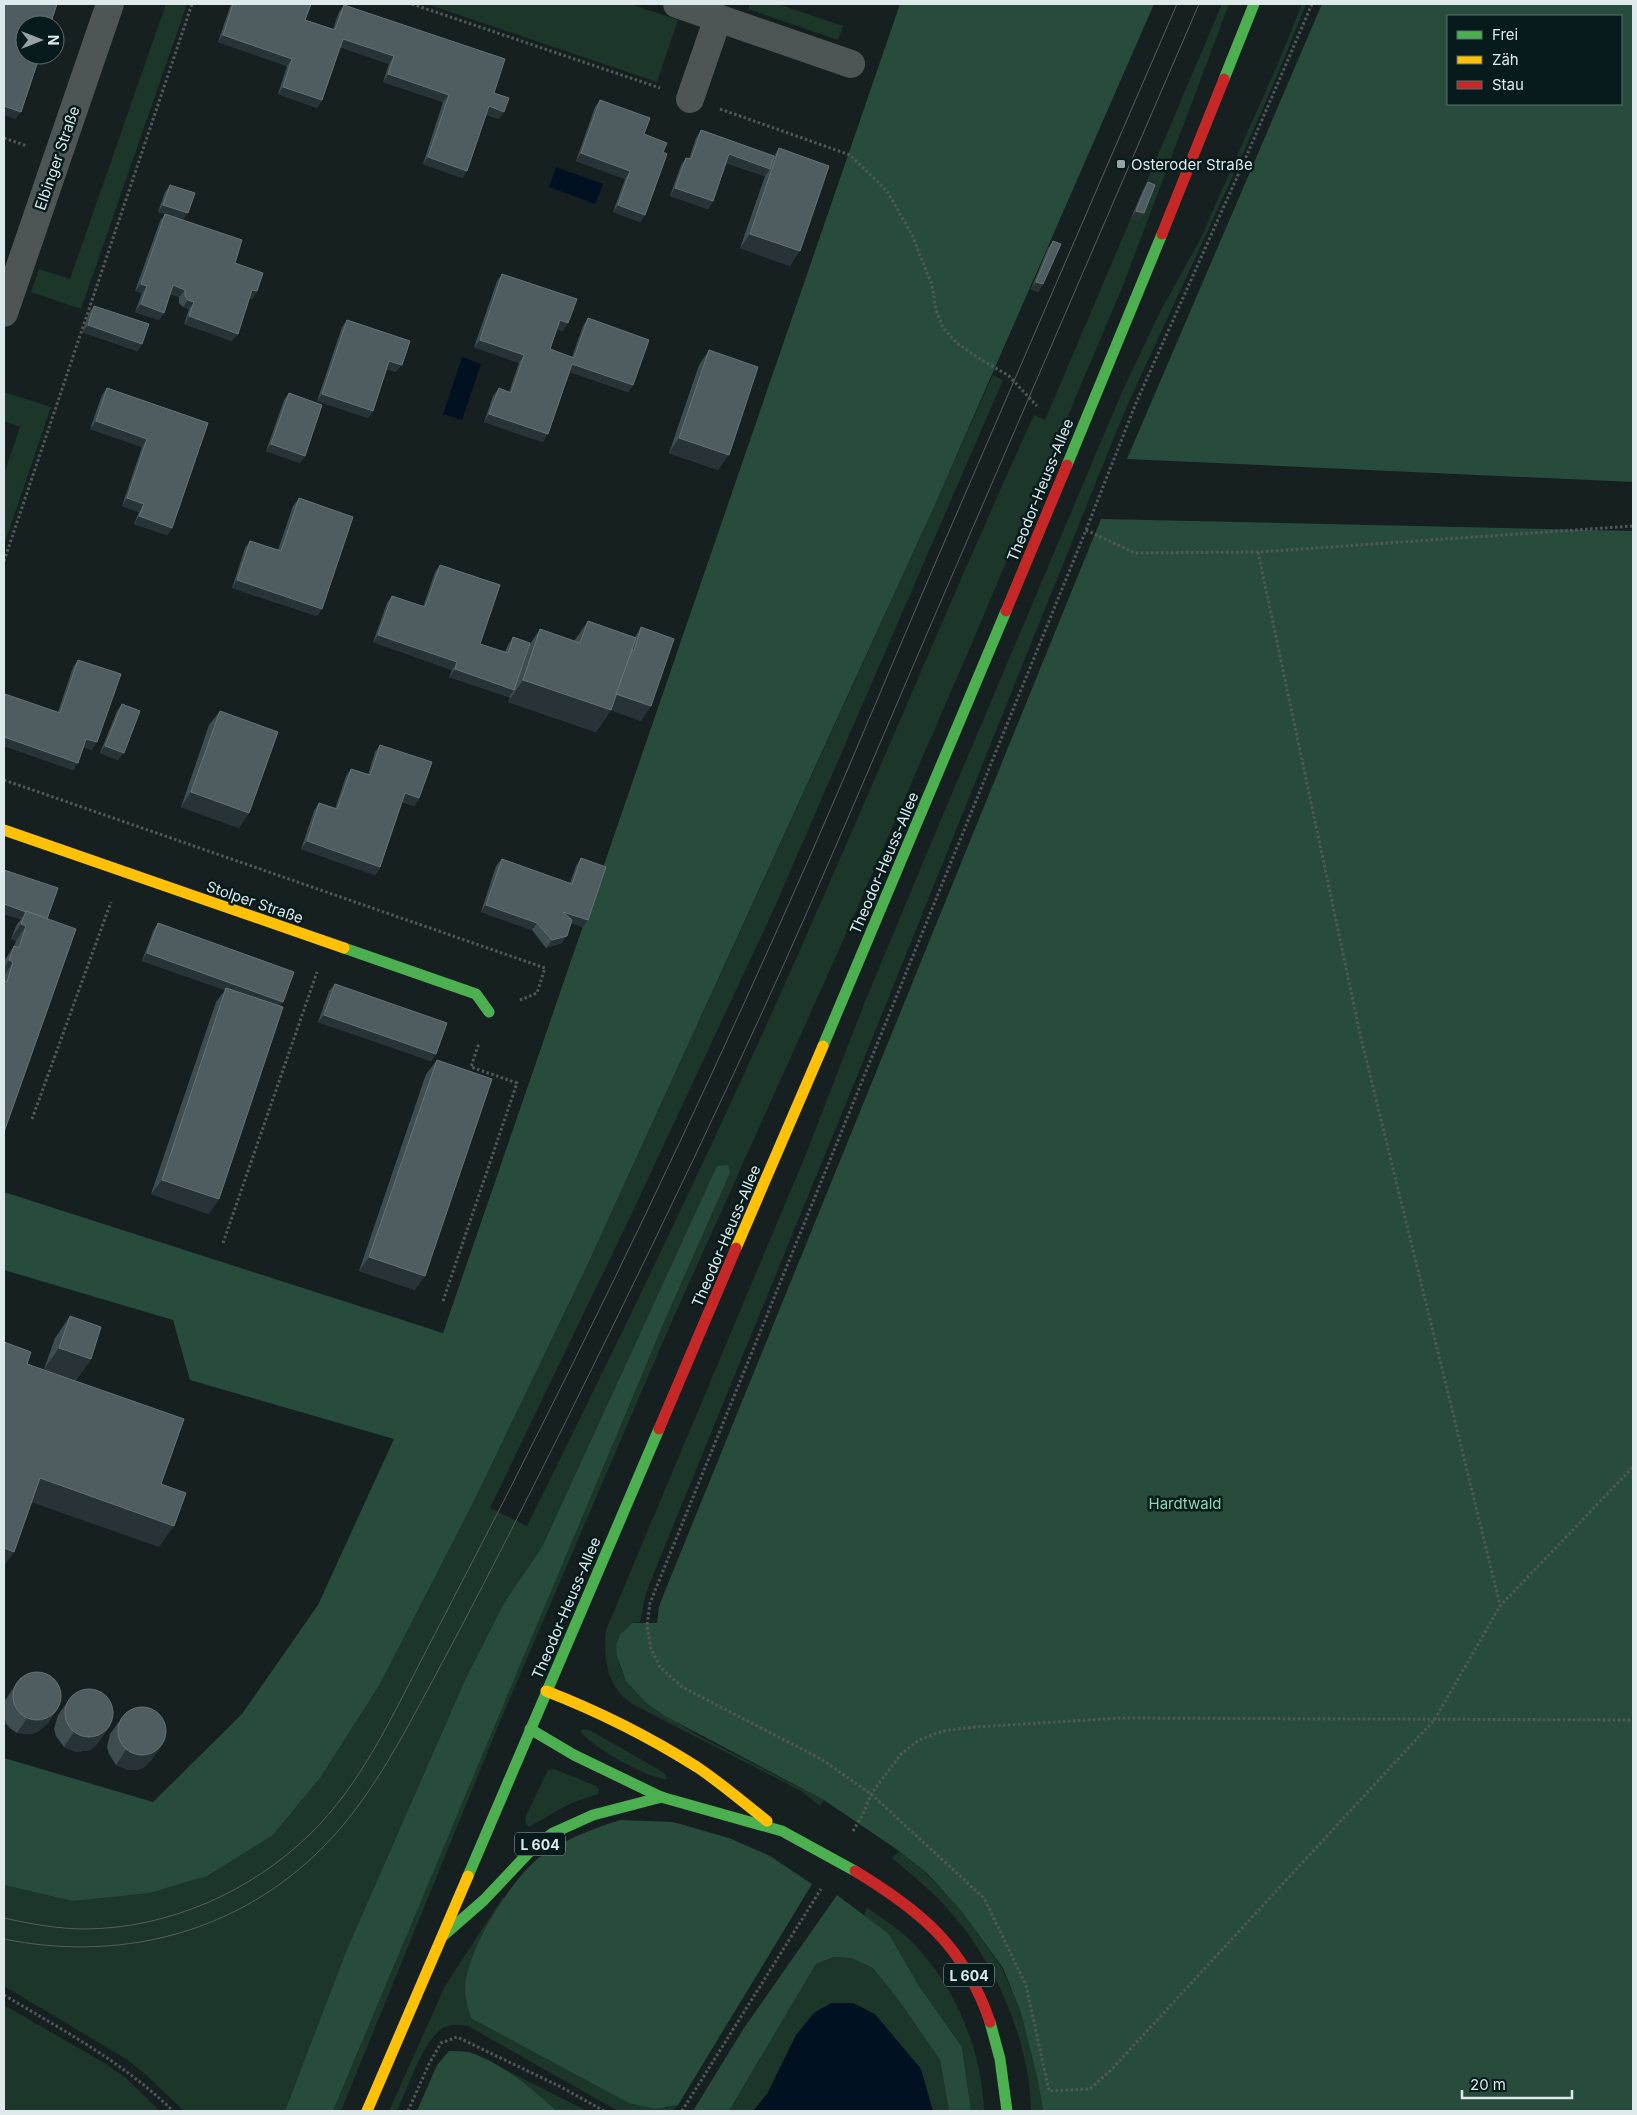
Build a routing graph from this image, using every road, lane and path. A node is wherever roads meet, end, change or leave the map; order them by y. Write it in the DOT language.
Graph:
graph roads {
  1 [pos="110,4"];
  2 [pos="192,4"];
  3 [pos="412,4"];
  4 [pos="677,4"];
  5 [pos="1254,4"];
  6 [pos="1312,4"];
  7 [pos="718,18"];
  8 [pos="851,64"];
  9 [pos="690,99"];
  10 [pos="4,313"];
  11 [pos="1037,406"];
  12 [pos="1633,526"];
  13 [pos="1086,530"];
  14 [pos="1258,552"];
  15 [pos="4,561"];
  16 [pos="4,780"];
  17 [pos="4,830"];
  18 [pos="122,871"];
  19 [pos="327,943"];
  20 [pos="488,1012"];
  21 [pos="32,1120"];
  22 [pos="223,1243"];
  23 [pos="443,1301"];
  24 [pos="1633,1467"];
  25 [pos="1500,1606"];
  26 [pos="546,1691"];
  27 [pos="1435,1720"];
  28 [pos="1633,1720"];
  29 [pos="530,1730"];
  30 [pos="662,1797"];
  31 [pos="780,1830"];
  32 [pos="814,1902"];
  33 [pos="444,1935"];
  34 [pos="4,1995"];
  35 [pos="1112,2069"];
  36 [pos="174,2111"];
  37 [pos="367,2111"];
  38 [pos="408,2111"];
  39 [pos="604,2111"];
  40 [pos="682,2111"];
  41 [pos="1007,2111"];
  1 -- 10 [label="street, Elbinger Straße"];
  2 -- 15 [label="path"];
  3 -- 9 [label="path"];
  4 -- 7 [label="street"];
  5 -- 26 [label="main road, Theodor-Heuss-Allee"];
  6 -- 13 [label="path"];
  7 -- 8 [label="street"];
  7 -- 9 [label="street"];
  9 -- 11 [label="path"];
  12 -- 14 [label="path"];
  13 -- 14 [label="path"];
  13 -- 27 [label="path"];
  14 -- 25 [label="path"];
  16 -- 20 [label="path"];
  17 -- 18 [label="main road, Stolper Straße"];
  18 -- 19 [label="main road, Stolper Straße"];
  18 -- 21 [label="path"];
  19 -- 20 [label="main road, Stolper Straße"];
  19 -- 22 [label="path"];
  20 -- 23 [label="path"];
  24 -- 25 [label="path"];
  25 -- 27 [label="path"];
  26 -- 29 [label="main road, Theodor-Heuss-Allee"];
  26 -- 31 [label="main road, L 604"];
  27 -- 28 [label="path"];
  27 -- 35 [label="path"];
  29 -- 30 [label="main road, L 604"];
  29 -- 33 [label="main road, Theodor-Heuss-Allee"];
  30 -- 31 [label="main road, L 604"];
  30 -- 33 [label="main road, L 604"];
  31 -- 41 [label="main road, L 604"];
  32 -- 40 [label="path"];
  33 -- 37 [label="main road, Theodor-Heuss-Allee"];
  34 -- 36 [label="path"];
  38 -- 39 [label="path"];
}
